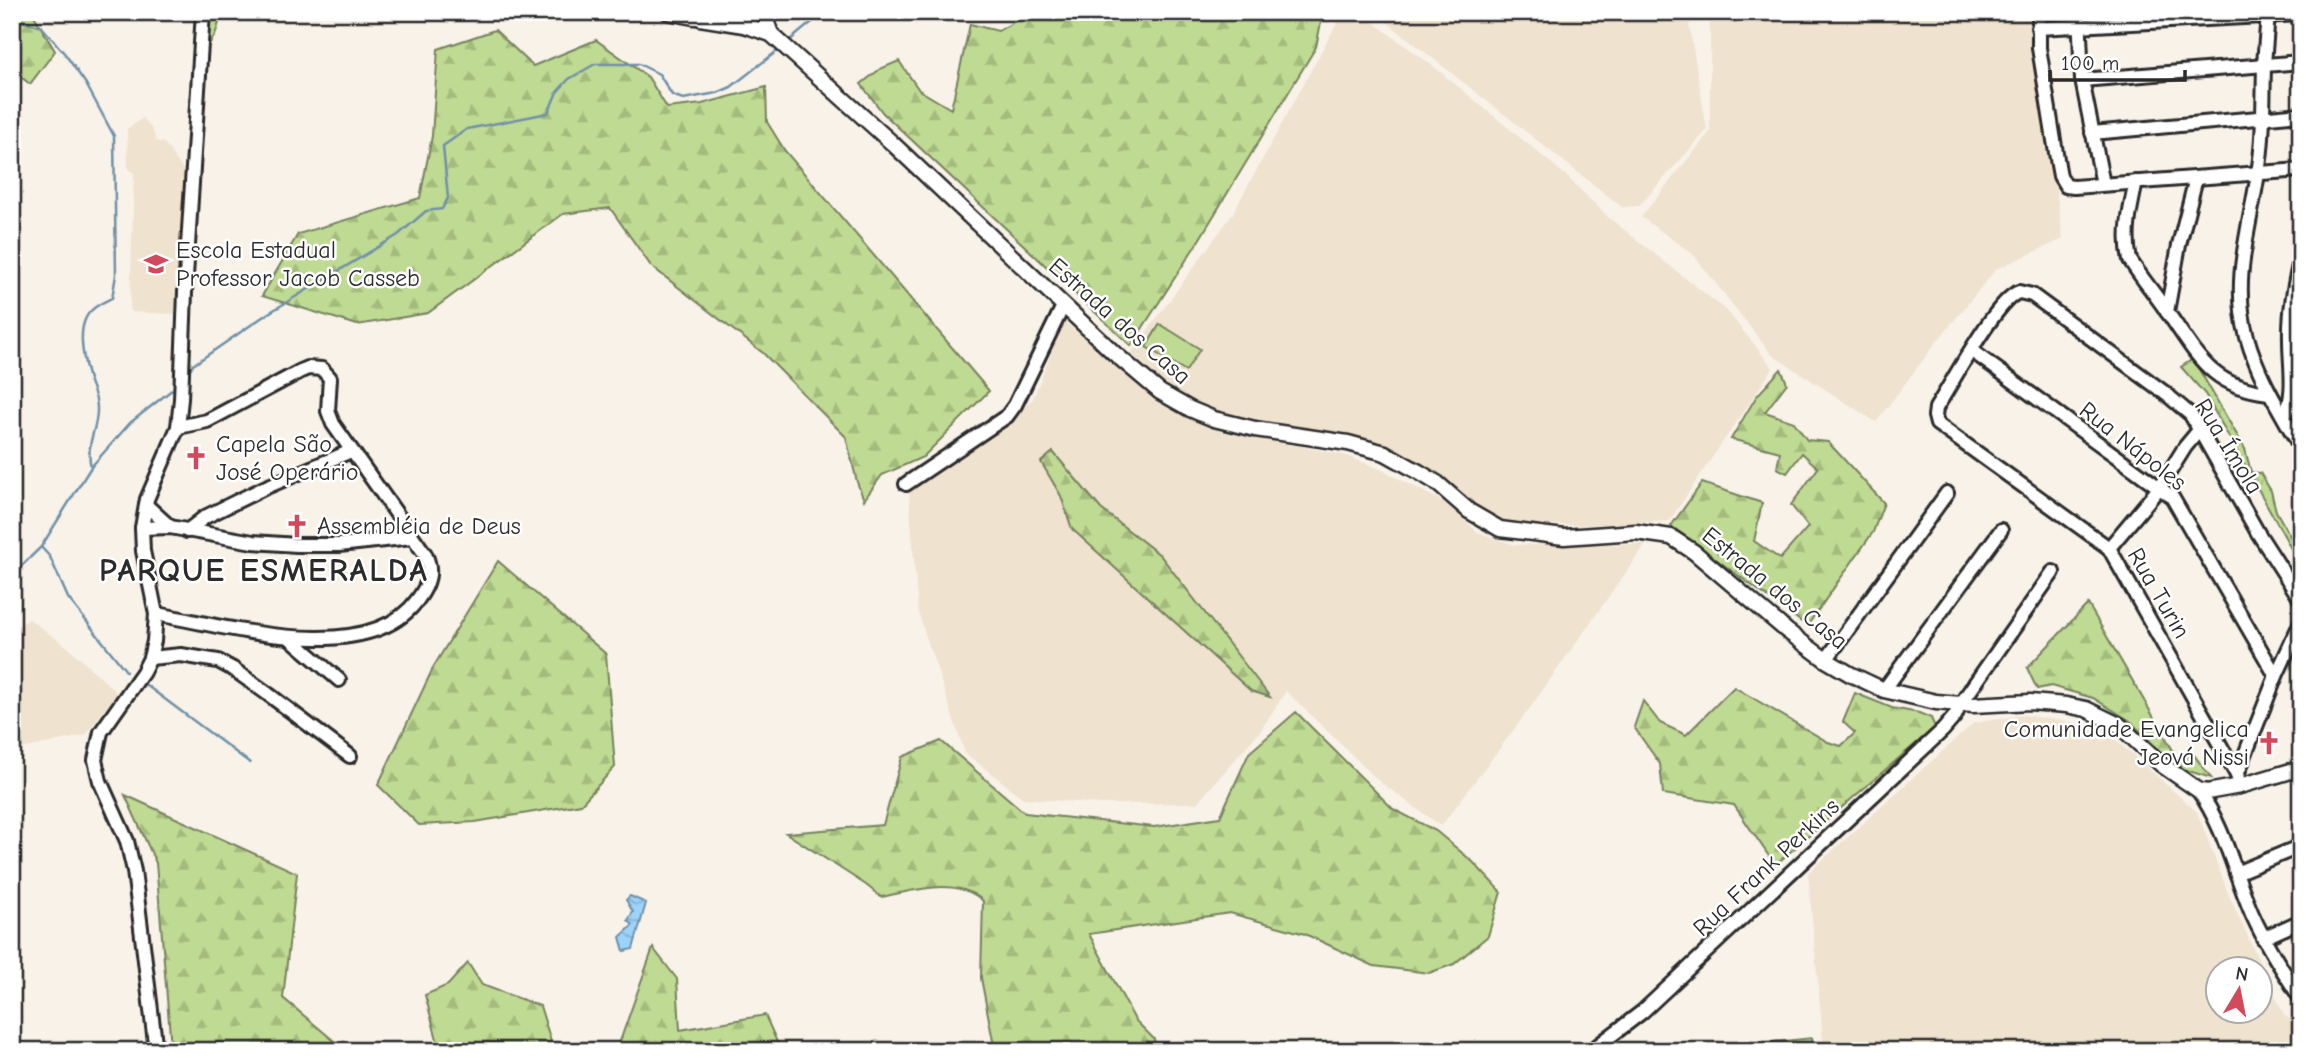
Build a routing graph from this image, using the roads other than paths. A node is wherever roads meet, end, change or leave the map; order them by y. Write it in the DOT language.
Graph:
graph roads {
  1 [pos="202,12"];
  2 [pos="668,12"];
  3 [pos="720,12"];
  4 [pos="2039,12"];
  5 [pos="764,14"];
  6 [pos="2301,14"];
  7 [pos="2268,15"];
  8 [pos="700,18"];
  9 [pos="2079,19"];
  10 [pos="2038,28"];
  11 [pos="774,37"];
  12 [pos="2301,62"];
  13 [pos="2264,65"];
  14 [pos="2082,80"];
  15 [pos="2301,114"];
  16 [pos="2264,117"];
  17 [pos="2092,134"];
  18 [pos="2301,170"];
  19 [pos="2259,173"];
  20 [pos="2196,178"];
  21 [pos="2136,182"];
  22 [pos="2103,184"];
  23 [pos="2301,257"];
  24 [pos="1063,306"];
  25 [pos="2167,312"];
  26 [pos="1972,351"];
  27 [pos="2269,393"];
  28 [pos="2301,416"];
  29 [pos="2287,421"];
  30 [pos="178,427"];
  31 [pos="2200,429"];
  32 [pos="2301,448"];
  33 [pos="351,451"];
  34 [pos="906,484"];
  35 [pos="2160,487"];
  36 [pos="1947,494"];
  37 [pos="146,505"];
  38 [pos="170,527"];
  39 [pos="142,528"];
  40 [pos="2001,530"];
  41 [pos="187,531"];
  42 [pos="412,537"];
  43 [pos="2109,548"];
  44 [pos="2053,572"];
  45 [pos="2301,600"];
  46 [pos="156,614"];
  47 [pos="2301,622"];
  48 [pos="290,638"];
  49 [pos="150,658"];
  50 [pos="1826,660"];
  51 [pos="2276,677"];
  52 [pos="339,680"];
  53 [pos="1884,690"];
  54 [pos="1960,705"];
  55 [pos="350,756"];
  56 [pos="2301,768"];
  57 [pos="2239,780"];
  58 [pos="2198,790"];
  59 [pos="2301,846"];
  60 [pos="2236,873"];
  61 [pos="2301,921"];
  62 [pos="2263,937"];
  63 [pos="2300,995"];
  64 [pos="156,1051"];
  65 [pos="1591,1051"];
  1 -- 30 [label="street"];
  2 -- 8 [label="main road"];
  3 -- 8 [label="main road"];
  4 -- 10 [label="street"];
  5 -- 11 [label="main road"];
  6 -- 7 [label="street"];
  7 -- 9 [label="street"];
  7 -- 13 [label="street"];
  8 -- 11 [label="main road"];
  9 -- 10 [label="street"];
  9 -- 14 [label="street"];
  10 -- 22 [label="street"];
  11 -- 24 [label="main road, Estrada dos Casa"];
  12 -- 13 [label="street"];
  13 -- 14 [label="street"];
  13 -- 16 [label="street"];
  14 -- 17 [label="street"];
  15 -- 16 [label="street"];
  16 -- 17 [label="street"];
  16 -- 19 [label="street"];
  17 -- 22 [label="street"];
  18 -- 19 [label="street"];
  19 -- 20 [label="street"];
  19 -- 27 [label="street"];
  20 -- 21 [label="street"];
  20 -- 25 [label="street"];
  21 -- 22 [label="street"];
  21 -- 25 [label="street"];
  23 -- 29 [label="street"];
  24 -- 34 [label="street"];
  24 -- 50 [label="main road, Estrada dos Casa"];
  25 -- 27 [label="street"];
  26 -- 31 [label="street, Rua Ímola"];
  26 -- 35 [label="street, Rua Nápoles"];
  26 -- 43 [label="street, Rua Turin"];
  27 -- 29 [label="street"];
  28 -- 29 [label="street"];
  29 -- 32 [label="street"];
  30 -- 33 [label="street"];
  30 -- 37 [label="street"];
  31 -- 35 [label="street"];
  31 -- 45 [label="street, Rua Ímola"];
  33 -- 41 [label="street"];
  33 -- 42 [label="street"];
  35 -- 43 [label="street"];
  35 -- 51 [label="street, Rua Nápoles"];
  36 -- 50 [label="street"];
  37 -- 38 [label="street"];
  37 -- 39 [label="street"];
  38 -- 39 [label="street"];
  38 -- 41 [label="street"];
  39 -- 46 [label="street"];
  40 -- 53 [label="street"];
  41 -- 42 [label="street"];
  42 -- 48 [label="street"];
  43 -- 57 [label="street, Rua Turin"];
  44 -- 54 [label="street, Rua Frank Perkins"];
  46 -- 48 [label="street"];
  46 -- 49 [label="street"];
  47 -- 51 [label="street"];
  48 -- 52 [label="street"];
  49 -- 55 [label="street"];
  49 -- 64 [label="street"];
  50 -- 53 [label="main road, Estrada dos Casa"];
  51 -- 57 [label="street"];
  53 -- 54 [label="main road, Estrada dos Casa"];
  54 -- 58 [label="main road, Estrada dos Casa"];
  54 -- 65 [label="street, Rua Frank Perkins"];
  56 -- 57 [label="main road"];
  57 -- 58 [label="main road"];
  58 -- 60 [label="street"];
  59 -- 60 [label="street"];
  60 -- 62 [label="street"];
  61 -- 62 [label="street"];
  62 -- 63 [label="street"];
}
